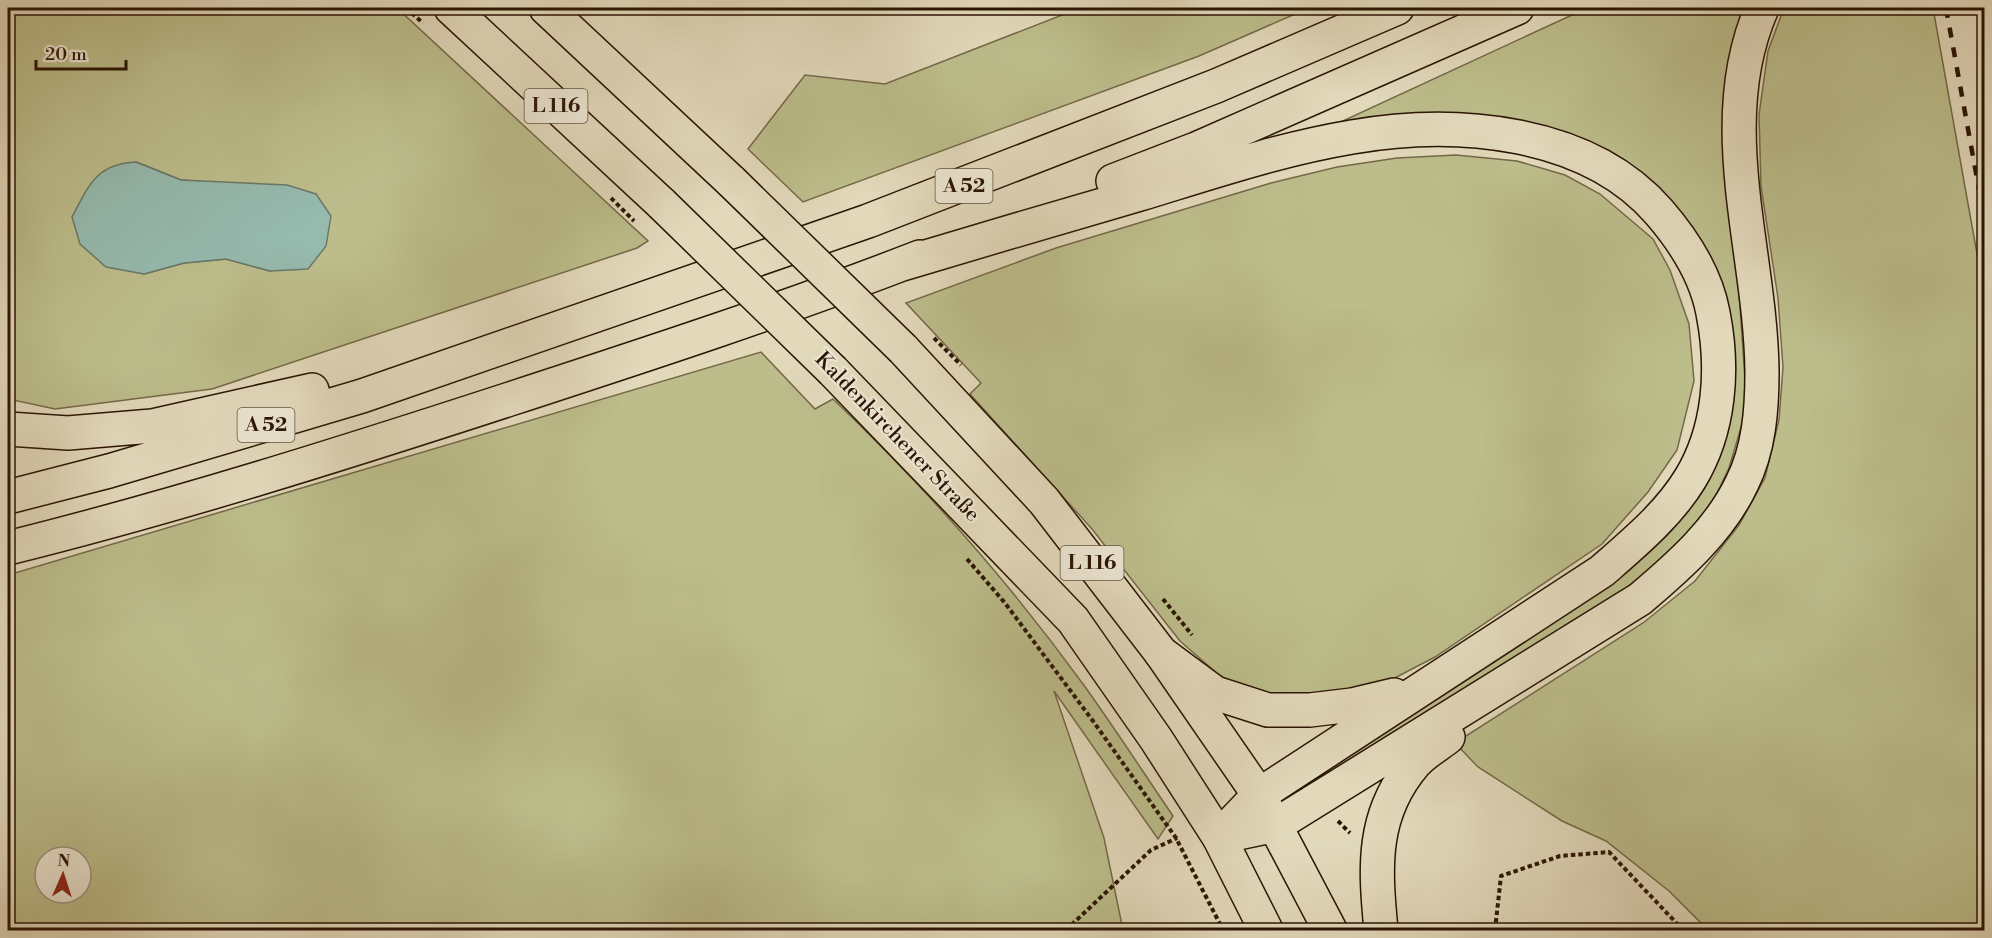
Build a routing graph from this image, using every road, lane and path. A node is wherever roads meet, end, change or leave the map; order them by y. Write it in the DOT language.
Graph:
graph roads {
  1 [pos="451,8"];
  2 [pos="546,8"];
  3 [pos="1397,8"];
  4 [pos="1517,8"];
  5 [pos="1762,8"];
  6 [pos="899,265"];
  7 [pos="522,342"];
  8 [pos="8,429"];
  9 [pos="8,497"];
  10 [pos="8,548"];
  11 [pos="961,552"];
  12 [pos="1161,653"];
  13 [pos="1508,682"];
  14 [pos="1419,688"];
  15 [pos="1259,795"];
  16 [pos="1276,825"];
  17 [pos="1219,837"];
  18 [pos="1176,838"];
  19 [pos="1066,930"];
  20 [pos="1223,930"];
  21 [pos="1266,930"];
  22 [pos="1330,930"];
  23 [pos="1381,930"];
  24 [pos="1495,930"];
  25 [pos="1683,930"];
  1 -- 17 [label="main road, Kaldenkirchener Straße / L 116, bridge"];
  2 -- 12 [label="main road, L 116, bridge"];
  3 -- 7 [label="main road, A 52"];
  4 -- 6 [label="main road, A 52"];
  5 -- 13 [label="main road"];
  6 -- 10 [label="main road, A 52"];
  6 -- 14 [label="main road"];
  7 -- 8 [label="main road"];
  7 -- 9 [label="main road, A 52"];
  11 -- 18 [label="path"];
  12 -- 14 [label="main road"];
  12 -- 15 [label="main road, L 116"];
  13 -- 16 [label="main road"];
  13 -- 23 [label="main road"];
  14 -- 15 [label="main road"];
  15 -- 16 [label="main road, L 116"];
  15 -- 17 [label="main road"];
  16 -- 17 [label="main road"];
  16 -- 22 [label="main road, L 116"];
  17 -- 21 [label="main road, Kaldenkirchener Straße / L 116"];
  18 -- 19 [label="path"];
  18 -- 20 [label="path"];
  24 -- 25 [label="path"];
}
